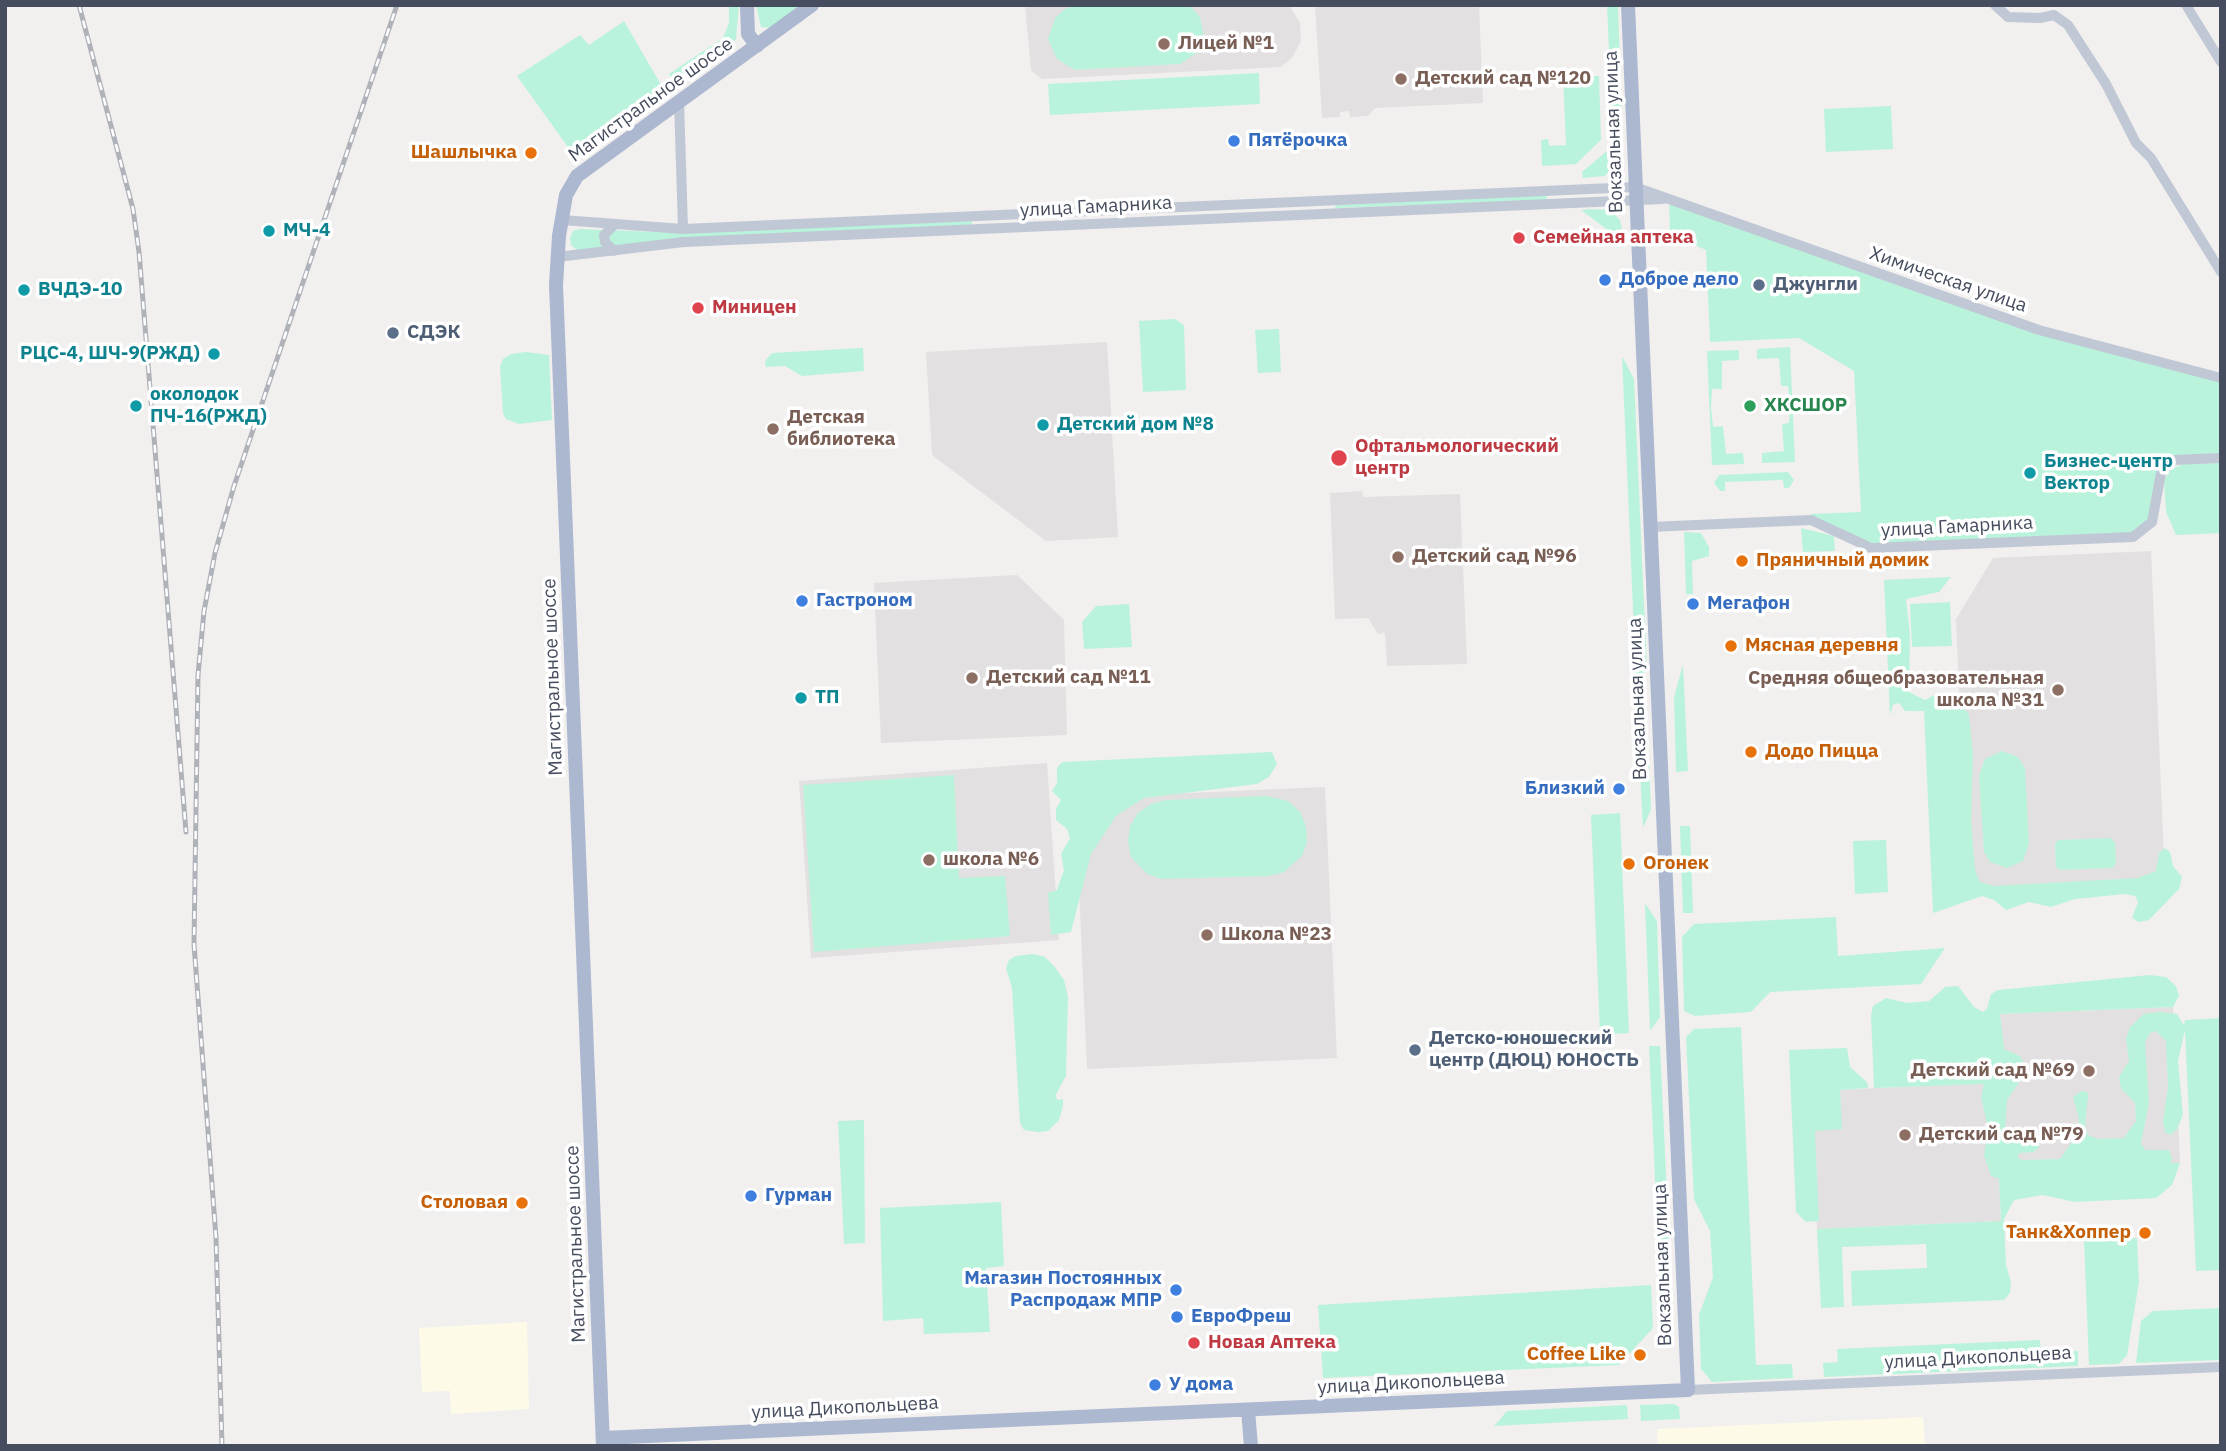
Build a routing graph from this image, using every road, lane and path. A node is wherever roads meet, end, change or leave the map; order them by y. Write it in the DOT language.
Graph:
graph roads {
  1 [pos="747,5"];
  2 [pos="812,5"];
  3 [pos="1628,5"];
  4 [pos="1995,5"];
  5 [pos="2186,5"];
  6 [pos="757,46"];
  7 [pos="2221,62"];
  8 [pos="679,101"];
  9 [pos="1636,193"];
  10 [pos="562,220"];
  11 [pos="615,223"];
  12 [pos="683,229"];
  13 [pos="614,251"];
  14 [pos="557,257"];
  15 [pos="2221,272"];
  16 [pos="2220,374"];
  17 [pos="2221,458"];
  18 [pos="1650,527"];
  19 [pos="2221,1367"];
  20 [pos="1688,1390"];
  21 [pos="1248,1410"];
  22 [pos="603,1442"];
  23 [pos="1251,1446"];
  1 -- 6 [label="main road, Магистральное шоссе"];
  2 -- 6 [label="main road"];
  3 -- 9 [label="main road, Вокзальная улица"];
  4 -- 15 [label="street"];
  5 -- 7 [label="street"];
  6 -- 8 [label="main road, Магистральное шоссе"];
  8 -- 10 [label="main road, Магистральное шоссе"];
  8 -- 12 [label="street"];
  9 -- 12 [label="street, улица Гамарника"];
  9 -- 13 [label="street, улица Гамарника"];
  9 -- 16 [label="street, Химическая улица"];
  9 -- 18 [label="main road, Вокзальная улица"];
  10 -- 11 [label="street, улица Гамарника"];
  10 -- 14 [label="main road, Магистральное шоссе"];
  11 -- 12 [label="street, улица Гамарника"];
  11 -- 13 [label="street"];
  13 -- 14 [label="street, улица Гамарника"];
  14 -- 22 [label="main road, Магистральное шоссе"];
  17 -- 18 [label="street, улица Гамарника"];
  18 -- 20 [label="main road, Вокзальная улица"];
  19 -- 20 [label="street, улица Дикопольцева"];
  20 -- 21 [label="main road, улица Дикопольцева"];
  21 -- 22 [label="main road, улица Дикопольцева"];
  21 -- 23 [label="main road"];
}
